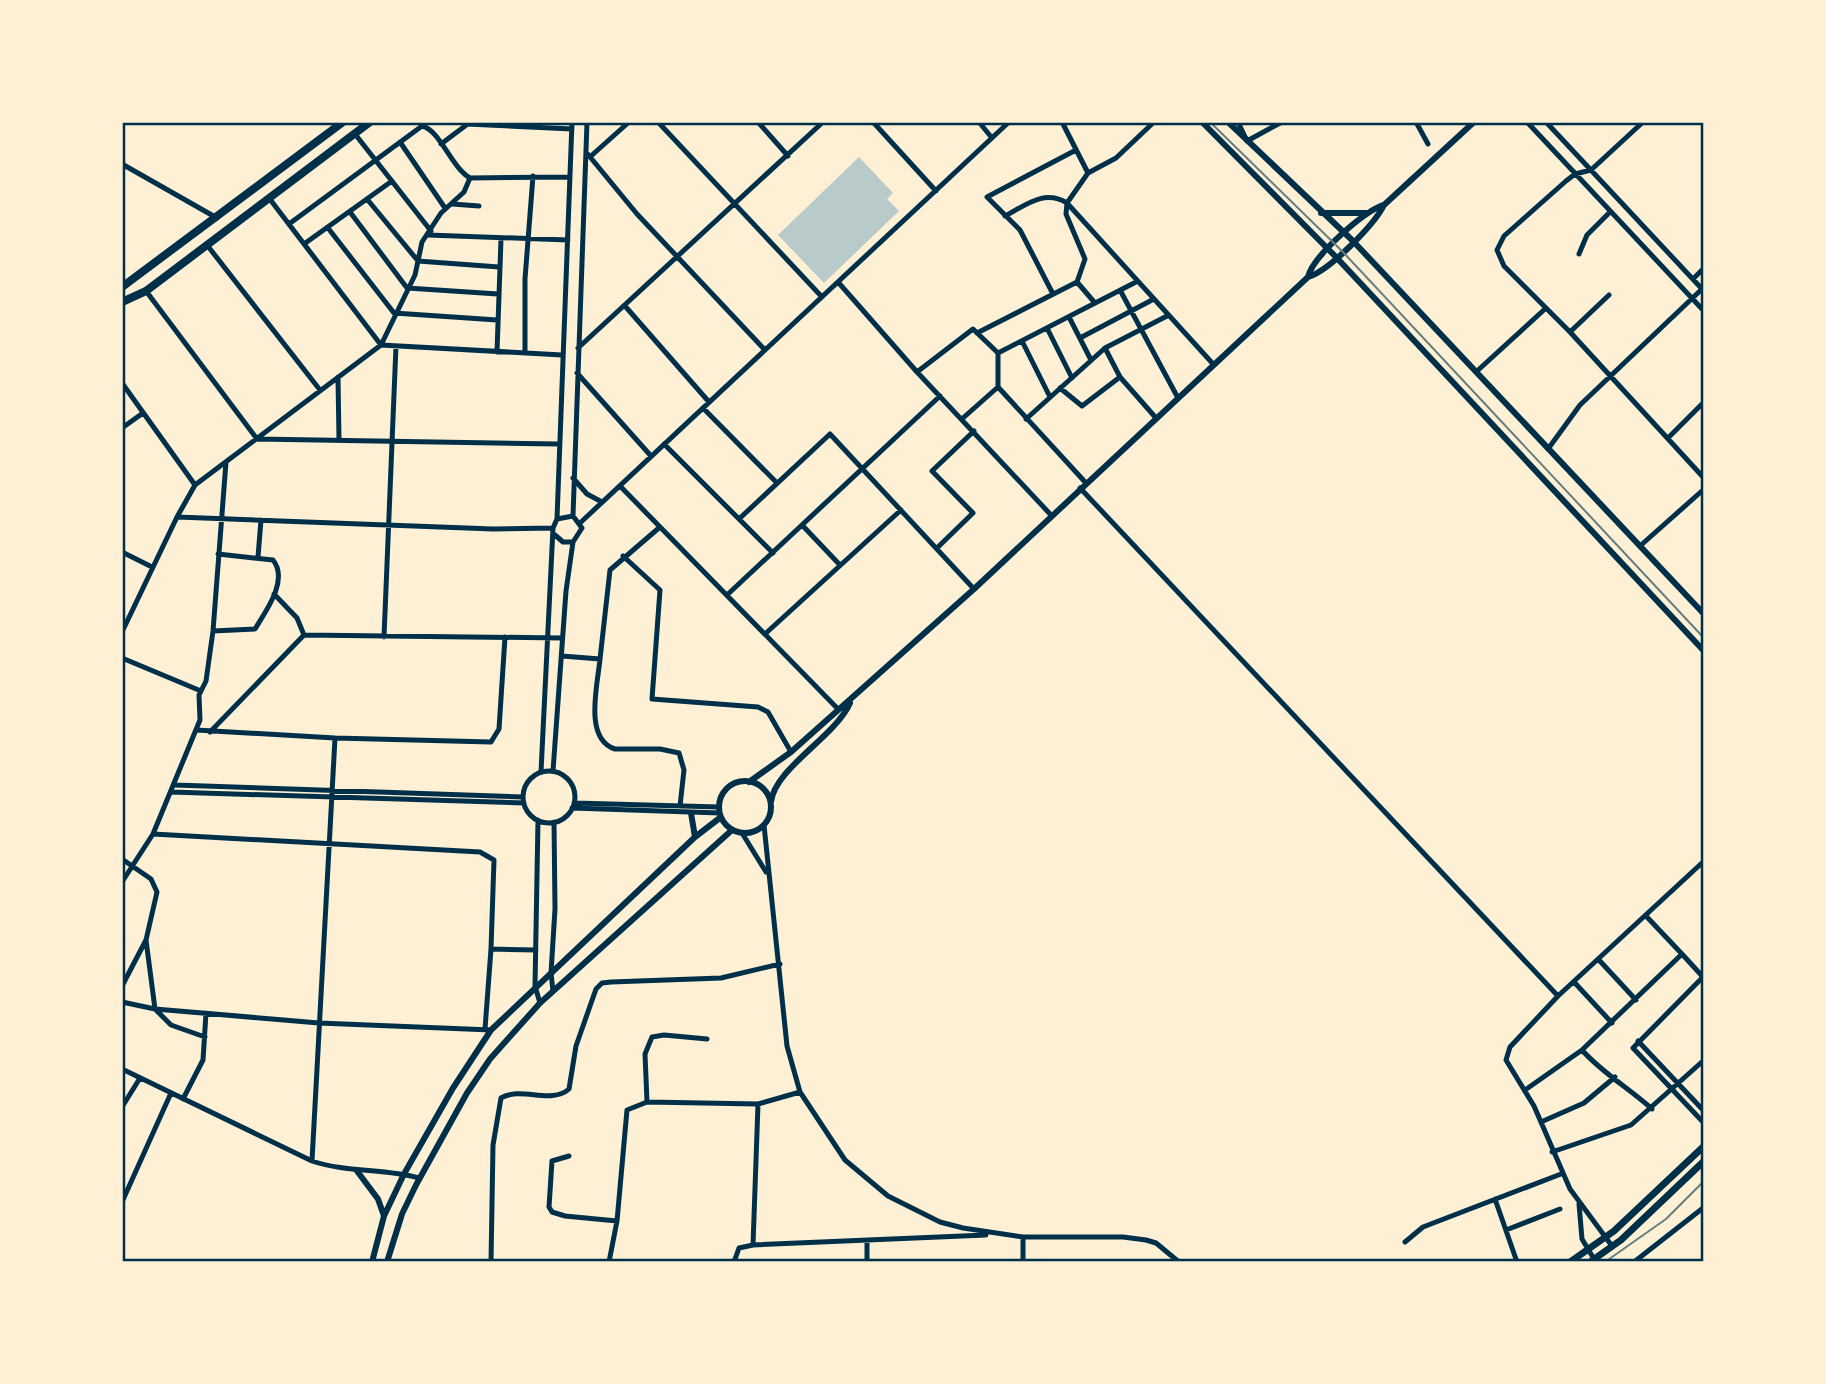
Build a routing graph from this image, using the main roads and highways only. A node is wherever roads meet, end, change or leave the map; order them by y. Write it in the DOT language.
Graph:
graph roads {
  1 [pos="343,122"];
  2 [pos="370,122"];
  3 [pos="122,287"];
  4 [pos="122,302"];
  5 [pos="1703,1147"];
  6 [pos="1703,1163"];
  7 [pos="1592,1260"];
  8 [pos="1570,1262"];
  1 -- 3 [label="main road"];
  2 -- 4 [label="main road"];
  5 -- 8 [label="main road"];
  6 -- 7 [label="main road"];
}
